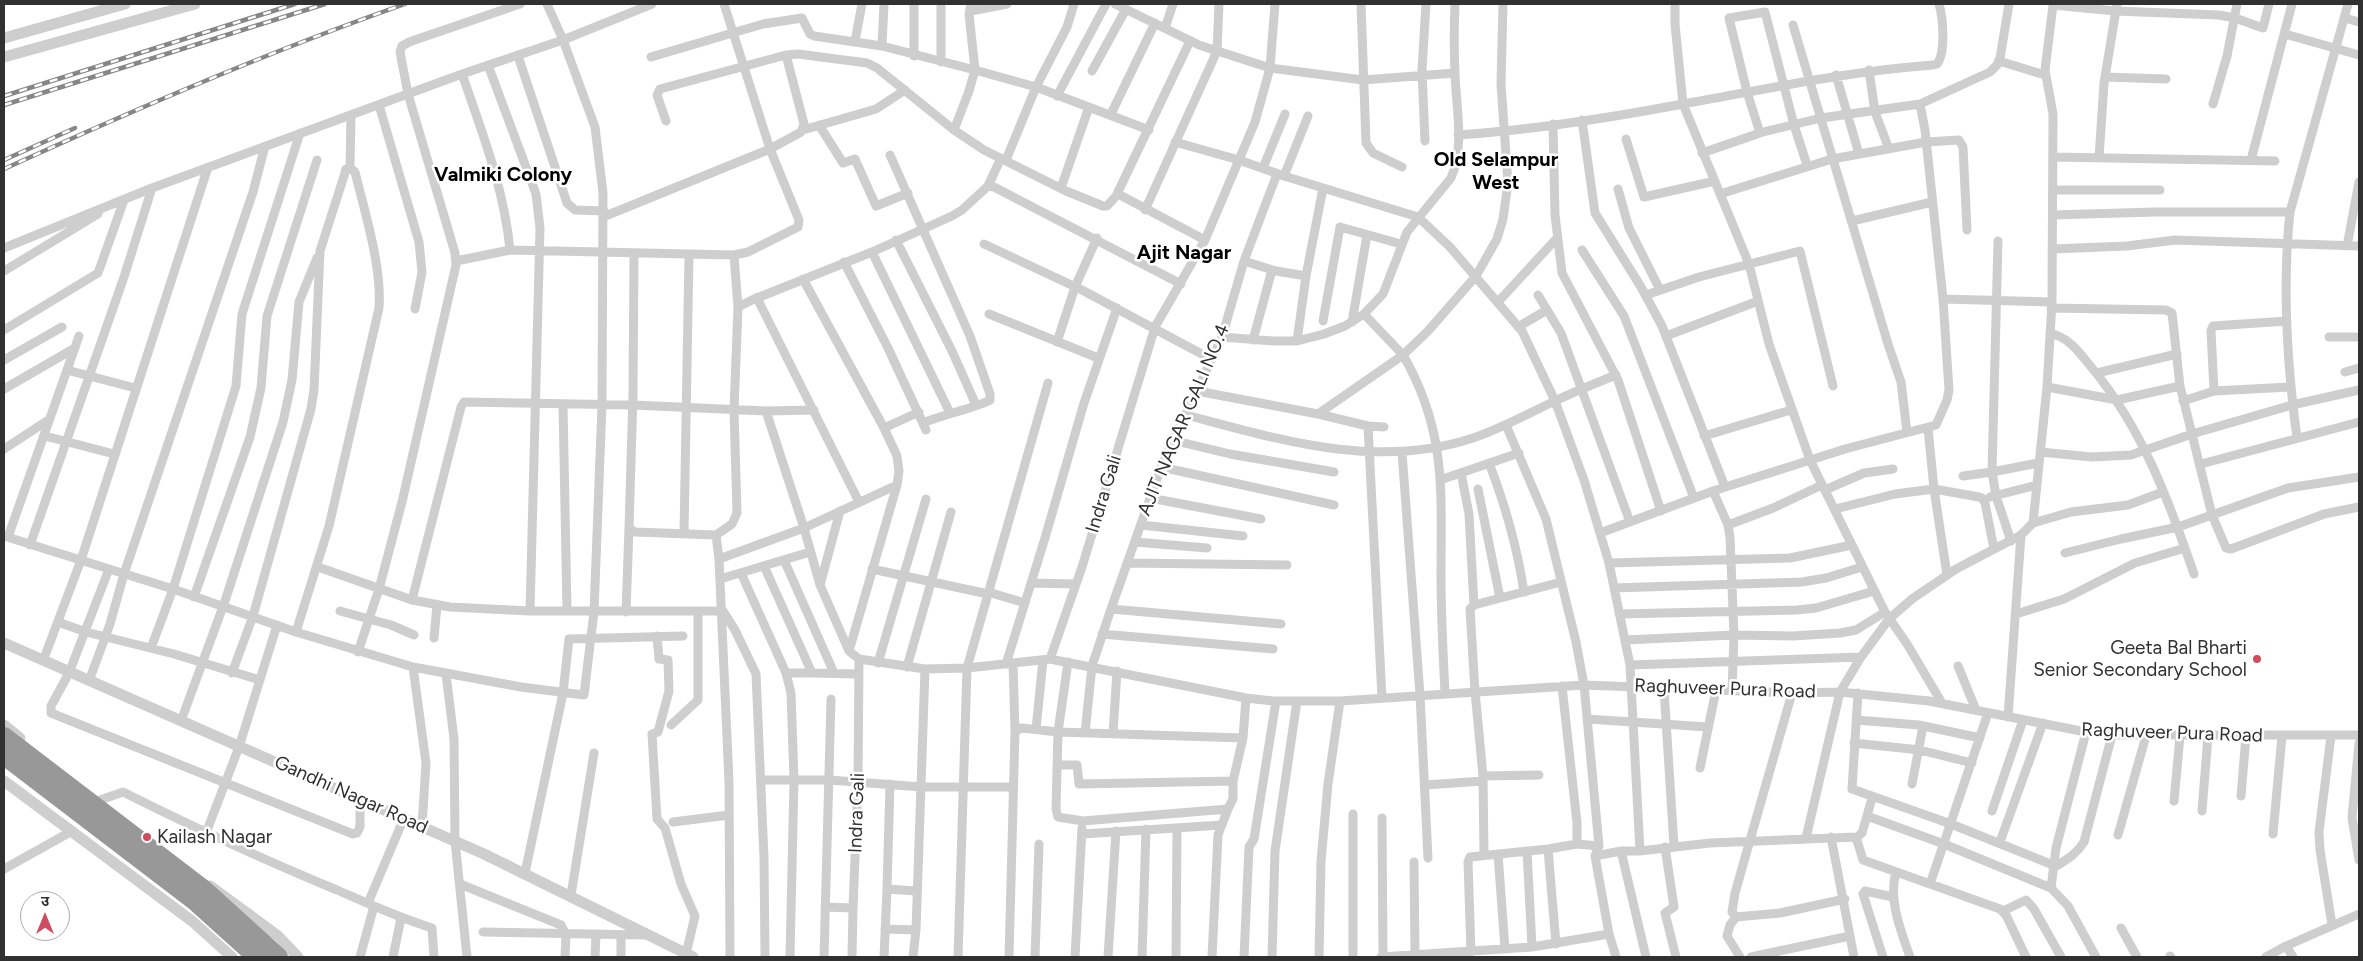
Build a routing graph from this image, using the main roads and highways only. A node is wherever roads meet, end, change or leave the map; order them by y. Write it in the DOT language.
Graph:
graph roads {
  1 [pos="4,736"];
  2 [pos="4,756"];
  3 [pos="256,957"];
  4 [pos="279,957"];
  1 -- 4 [label="highway"];
  2 -- 3 [label="highway"];
}
